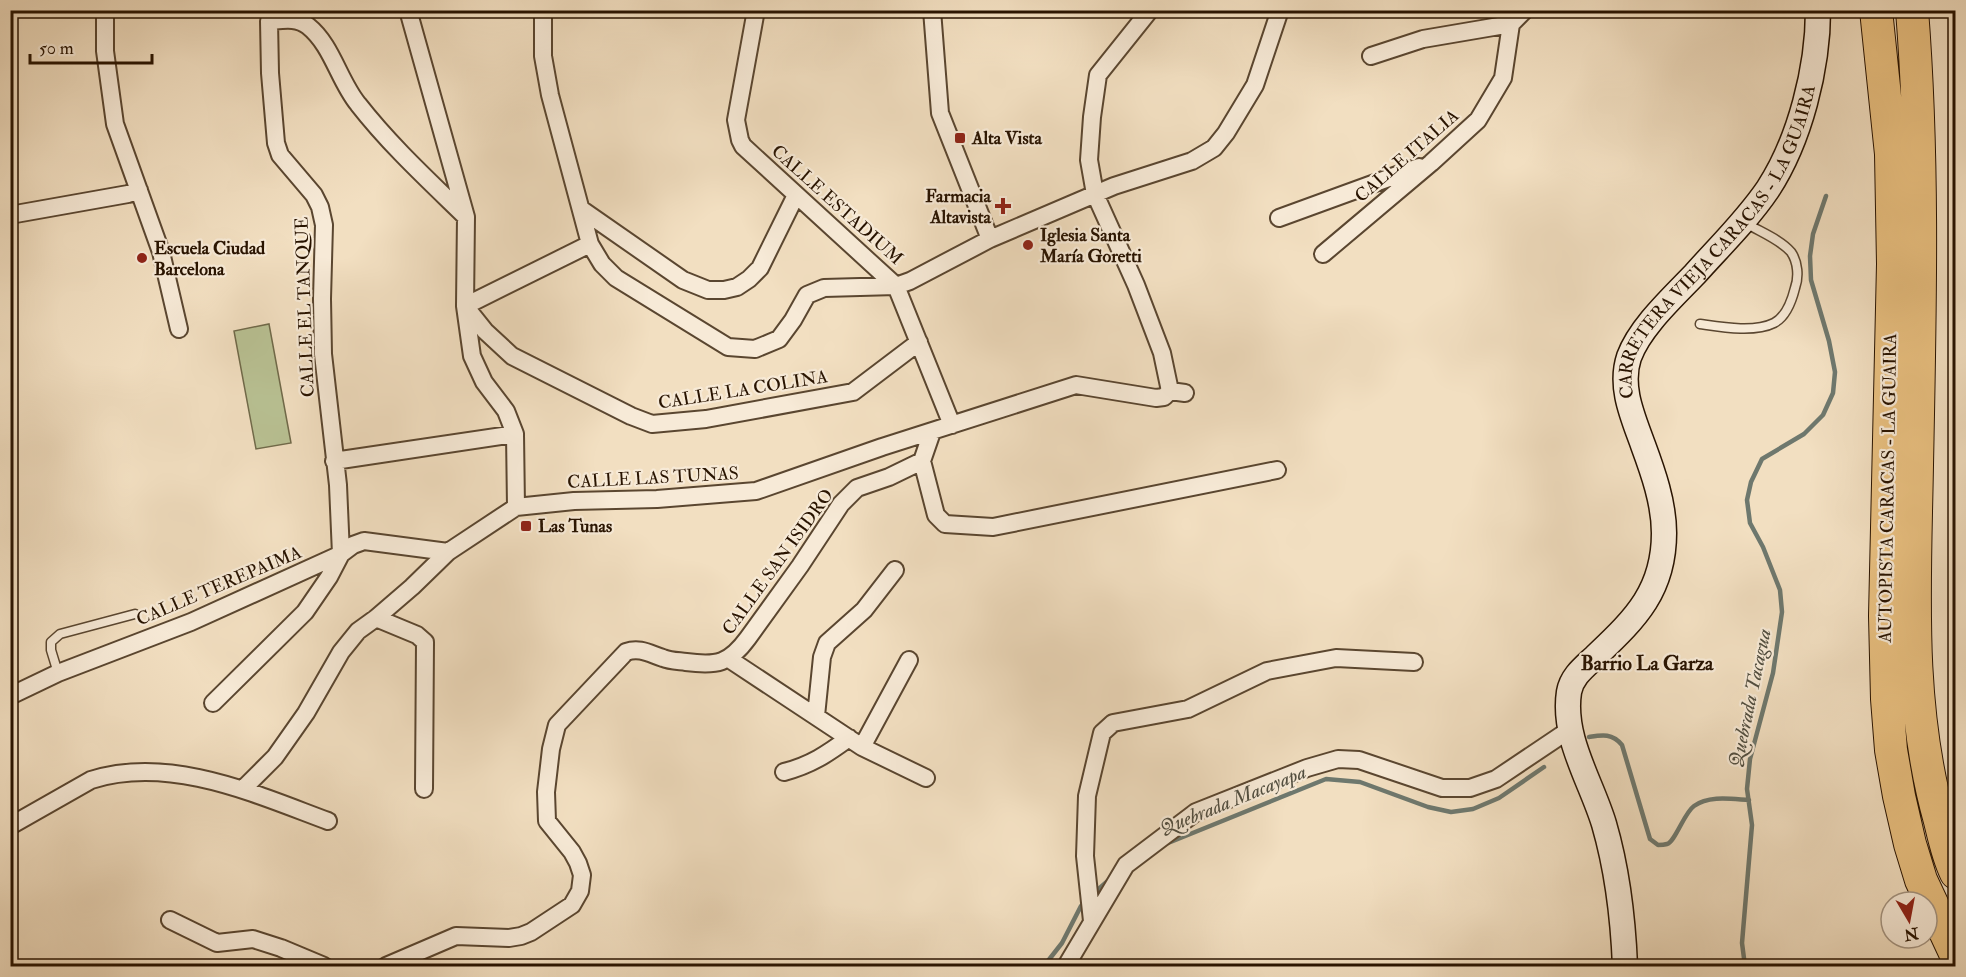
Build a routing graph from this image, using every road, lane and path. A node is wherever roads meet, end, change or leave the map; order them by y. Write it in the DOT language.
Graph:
graph roads {
  1 [pos="105,10"];
  2 [pos="408,10"];
  3 [pos="543,10"];
  4 [pos="756,10"];
  5 [pos="932,10"];
  6 [pos="1150,10"];
  7 [pos="1280,10"];
  8 [pos="1525,10"];
  9 [pos="1818,10"];
  10 [pos="1876,10"];
  11 [pos="1912,10"];
  12 [pos="268,16"];
  13 [pos="1511,24"];
  14 [pos="1371,56"];
  15 [pos="1431,163"];
  16 [pos="139,190"];
  17 [pos="1095,194"];
  18 [pos="796,195"];
  19 [pos="581,209"];
  20 [pos="10,215"];
  21 [pos="466,217"];
  22 [pos="1279,218"];
  23 [pos="1743,222"];
  24 [pos="990,239"];
  25 [pos="590,244"];
  26 [pos="1323,254"];
  27 [pos="897,286"];
  28 [pos="465,306"];
  29 [pos="1700,324"];
  30 [pos="178,329"];
  31 [pos="919,342"];
  32 [pos="952,424"];
  33 [pos="932,432"];
  34 [pos="515,434"];
  35 [pos="334,461"];
  36 [pos="922,461"];
  37 [pos="1277,470"];
  38 [pos="516,507"];
  39 [pos="448,552"];
  40 [pos="341,554"];
  41 [pos="895,570"];
  42 [pos="135,614"];
  43 [pos="376,618"];
  44 [pos="729,658"];
  45 [pos="909,660"];
  46 [pos="1414,662"];
  47 [pos="58,673"];
  48 [pos="10,696"];
  49 [pos="213,703"];
  50 [pos="816,716"];
  51 [pos="1569,730"];
  52 [pos="856,743"];
  53 [pos="784,772"];
  54 [pos="926,778"];
  55 [pos="243,789"];
  56 [pos="424,789"];
  57 [pos="328,821"];
  58 [pos="10,825"];
  59 [pos="1956,873"];
  60 [pos="170,920"];
  61 [pos="1092,921"];
  62 [pos="1956,955"];
  63 [pos="324,966"];
  64 [pos="386,966"];
  65 [pos="1066,966"];
  66 [pos="1625,966"];
  1 -- 16 [label="street"];
  2 -- 21 [label="street"];
  3 -- 19 [label="street"];
  4 -- 18 [label="street, CALLE ESTADIUM"];
  5 -- 24 [label="street"];
  6 -- 17 [label="street"];
  7 -- 17 [label="street"];
  8 -- 13 [label="street"];
  9 -- 23 [label="main road, CARRETERA VIEJA CARACAS - LA GUAIRA"];
  10 -- 62 [label="highway, AUTOPISTA CARACAS - LA GUAIRA"];
  11 -- 59 [label="highway, AUTOPISTA CARACAS - LA GUAIRA"];
  12 -- 21 [label="street, CALLE EL TANQUE"];
  12 -- 35 [label="street, CALLE EL TANQUE"];
  13 -- 14 [label="street"];
  13 -- 15 [label="street, CALLE ITALIA"];
  15 -- 22 [label="street"];
  15 -- 26 [label="street, CALLE ITALIA"];
  16 -- 20 [label="street"];
  16 -- 30 [label="street"];
  17 -- 24 [label="street"];
  17 -- 32 [label="street, CALLE LAS TUNAS"];
  18 -- 19 [label="street"];
  18 -- 27 [label="street, CALLE ESTADIUM"];
  19 -- 25 [label="street"];
  21 -- 28 [label="street"];
  23 -- 29 [label="lane"];
  23 -- 51 [label="main road, CARRETERA VIEJA CARACAS - LA GUAIRA"];
  24 -- 27 [label="street"];
  25 -- 27 [label="street"];
  25 -- 28 [label="street"];
  27 -- 31 [label="street, CALLE ESTADIUM"];
  28 -- 31 [label="street, CALLE LA COLINA"];
  28 -- 34 [label="street"];
  31 -- 32 [label="street, CALLE ESTADIUM"];
  32 -- 33 [label="street, CALLE LAS TUNAS"];
  33 -- 36 [label="street"];
  33 -- 38 [label="street, CALLE LAS TUNAS"];
  34 -- 35 [label="street"];
  34 -- 38 [label="street"];
  35 -- 40 [label="street, CALLE EL TANQUE"];
  36 -- 37 [label="street"];
  36 -- 44 [label="street, CALLE SAN ISIDRO"];
  38 -- 39 [label="street, CALLE LAS TUNAS"];
  39 -- 40 [label="street, CALLE TEREPAIMA"];
  39 -- 43 [label="street, CALLE LAS TUNAS"];
  40 -- 47 [label="street, CALLE TEREPAIMA"];
  40 -- 49 [label="street"];
  41 -- 50 [label="street"];
  42 -- 47 [label="lane"];
  43 -- 55 [label="street, CALLE LAS TUNAS"];
  43 -- 56 [label="street"];
  44 -- 50 [label="street"];
  44 -- 64 [label="street, CALLE SAN ISIDRO"];
  45 -- 52 [label="street"];
  46 -- 61 [label="street"];
  47 -- 48 [label="street, CALLE TEREPAIMA"];
  50 -- 52 [label="street"];
  51 -- 61 [label="street"];
  51 -- 66 [label="main road, CARRETERA VIEJA CARACAS - LA GUAIRA"];
  52 -- 53 [label="street"];
  52 -- 54 [label="street"];
  55 -- 57 [label="street"];
  55 -- 58 [label="street"];
  60 -- 63 [label="street"];
  61 -- 65 [label="street"];
}
